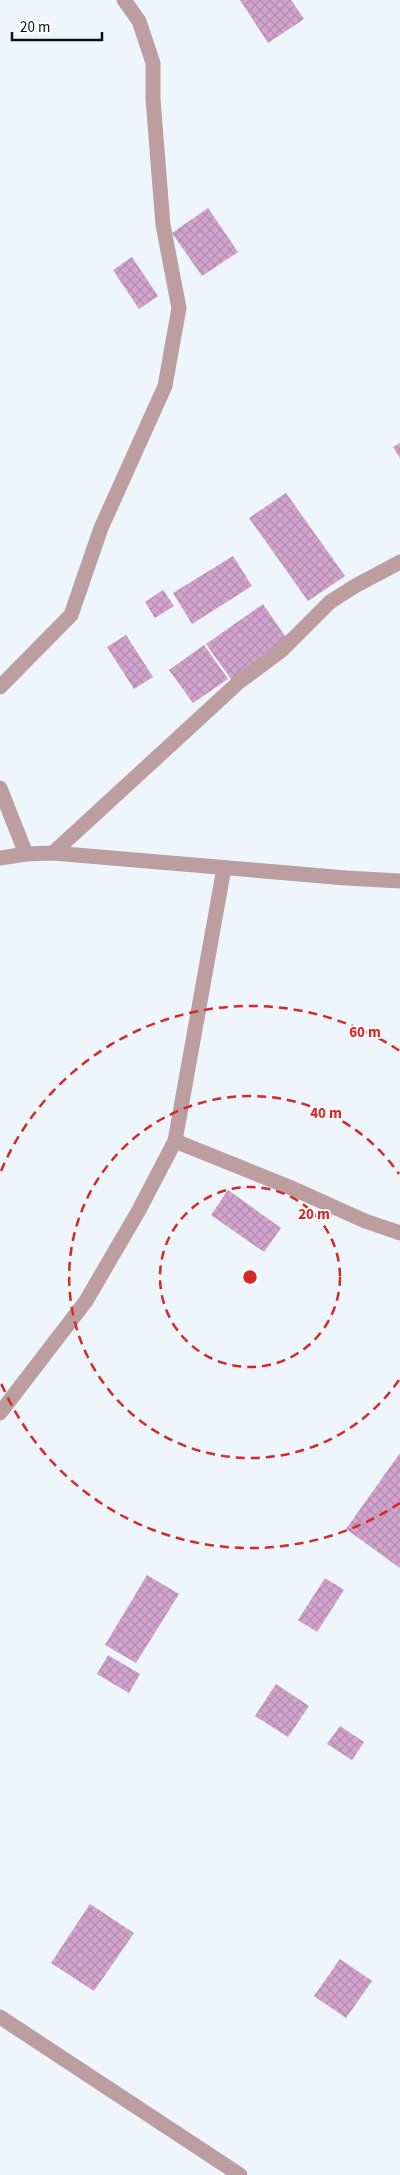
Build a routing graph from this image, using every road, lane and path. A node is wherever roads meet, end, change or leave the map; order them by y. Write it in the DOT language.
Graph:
graph roads {
  1 [pos="124,0"];
  2 [pos="400,562"];
  3 [pos="0,686"];
  4 [pos="0,788"];
  5 [pos="54,853"];
  6 [pos="26,854"];
  7 [pos="0,858"];
  8 [pos="224,868"];
  9 [pos="400,881"];
  10 [pos="175,1141"];
  11 [pos="400,1233"];
  12 [pos="0,1413"];
  13 [pos="0,2017"];
  14 [pos="240,2175"];
  1 -- 3 [label="street"];
  2 -- 5 [label="street"];
  4 -- 6 [label="street"];
  5 -- 6 [label="street"];
  5 -- 8 [label="street"];
  6 -- 7 [label="street"];
  8 -- 9 [label="street"];
  8 -- 10 [label="street"];
  10 -- 11 [label="street"];
  10 -- 12 [label="street"];
  13 -- 14 [label="street"];
}
